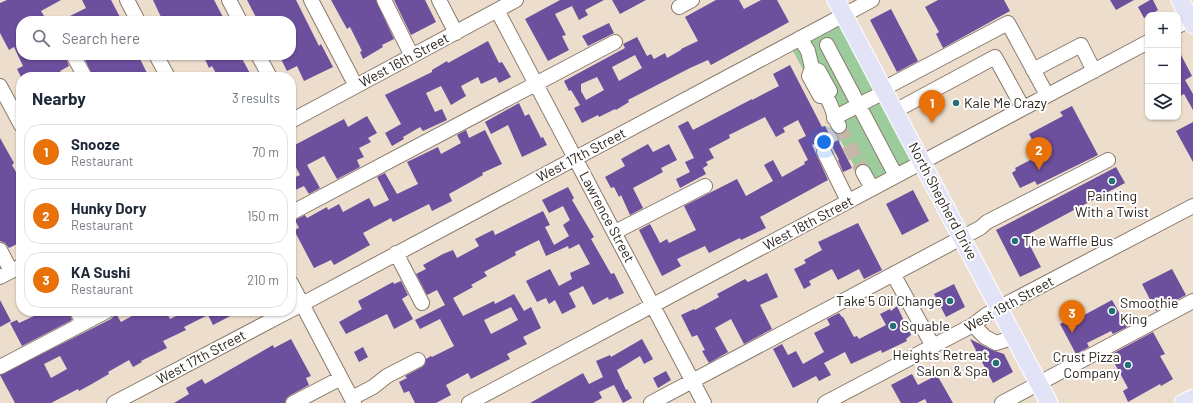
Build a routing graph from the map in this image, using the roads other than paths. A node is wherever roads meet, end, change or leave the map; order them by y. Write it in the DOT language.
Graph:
graph roads {
  1 [pos="128,0"];
  2 [pos="229,0"];
  3 [pos="311,0"];
  4 [pos="384,0"];
  5 [pos="439,0"];
  6 [pos="516,0"];
  7 [pos="692,0"];
  8 [pos="872,0"];
  9 [pos="1180,0"];
  10 [pos="679,7"];
  11 [pos="840,7"];
  12 [pos="497,10"];
  13 [pos="136,16"];
  14 [pos="237,16"];
  15 [pos="1189,22"];
  16 [pos="456,33"];
  17 [pos="800,38"];
  18 [pos="615,42"];
  19 [pos="1145,44"];
  20 [pos="827,45"];
  21 [pos="412,56"];
  22 [pos="76,60"];
  23 [pos="159,60"];
  24 [pos="261,60"];
  25 [pos="1033,70"];
  26 [pos="1094,71"];
  27 [pos="82,72"];
  28 [pos="165,72"];
  29 [pos="267,72"];
  30 [pos="536,83"];
  31 [pos="0,86"];
  32 [pos="356,86"];
  33 [pos="883,90"];
  34 [pos="1046,95"];
  35 [pos="859,105"];
  36 [pos="1023,108"];
  37 [pos="894,111"];
  38 [pos="16,116"];
  39 [pos="296,117"];
  40 [pos="824,152"];
  41 [pos="575,158"];
  42 [pos="1108,160"];
  43 [pos="922,162"];
  44 [pos="863,172"];
  45 [pos="896,176"];
  46 [pos="705,186"];
  47 [pos="872,188"];
  48 [pos="848,201"];
  49 [pos="1193,206"];
  50 [pos="296,210"];
  51 [pos="615,232"];
  52 [pos="962,237"];
  53 [pos="0,250"];
  54 [pos="396,253"];
  55 [pos="11,271"];
  56 [pos="893,274"];
  57 [pos="1193,301"];
  58 [pos="422,303"];
  59 [pos="654,305"];
  60 [pos="296,307"];
  61 [pos="999,308"];
  62 [pos="296,311"];
  63 [pos="279,316"];
  64 [pos="80,317"];
  65 [pos="973,325"];
  66 [pos="1015,337"];
  67 [pos="933,346"];
  68 [pos="418,360"];
  69 [pos="0,367"];
  70 [pos="341,378"];
  71 [pos="692,380"];
  72 [pos="1039,383"];
  73 [pos="1193,398"];
  74 [pos="353,401"];
  75 [pos="114,403"];
  76 [pos="293,403"];
  77 [pos="468,403"];
  78 [pos="651,403"];
  79 [pos="704,403"];
  80 [pos="825,403"];
  81 [pos="1002,403"];
  82 [pos="1049,403"];
  83 [pos="1183,403"];
  1 -- 13 [label="street"];
  2 -- 14 [label="street"];
  3 -- 32 [label="street"];
  4 -- 21 [label="street"];
  5 -- 16 [label="street"];
  6 -- 12 [label="street, West 16th Street"];
  7 -- 10 [label="street"];
  8 -- 11 [label="street, West 17th Street"];
  9 -- 15 [label="main road"];
  11 -- 17 [label="street, West 17th Street"];
  11 -- 33 [label="main road, North Shepherd Drive"];
  12 -- 16 [label="street, West 16th Street"];
  12 -- 30 [label="street, Lawrence Street"];
  16 -- 21 [label="street, West 16th Street"];
  17 -- 35 [label="street"];
  17 -- 41 [label="street, West 17th Street"];
  18 -- 30 [label="street"];
  19 -- 26 [label="street, West 18th Street"];
  20 -- 35 [label="street"];
  21 -- 32 [label="street, West 16th Street"];
  22 -- 27 [label="street"];
  23 -- 28 [label="street"];
  24 -- 29 [label="street"];
  25 -- 26 [label="street"];
  25 -- 33 [label="street"];
  25 -- 34 [label="street"];
  26 -- 34 [label="street, West 18th Street"];
  30 -- 41 [label="street, Lawrence Street"];
  30 -- 50 [label="street"];
  31 -- 38 [label="street"];
  32 -- 39 [label="street, West 16th Street"];
  33 -- 35 [label="street"];
  33 -- 37 [label="main road, North Shepherd Drive"];
  34 -- 36 [label="street, West 18th Street"];
  35 -- 45 [label="street"];
  36 -- 37 [label="street"];
  36 -- 43 [label="street, West 18th Street"];
  37 -- 43 [label="main road, North Shepherd Drive"];
  40 -- 48 [label="street"];
  41 -- 51 [label="street, Lawrence Street"];
  41 -- 54 [label="street, West 17th Street"];
  42 -- 52 [label="street"];
  43 -- 45 [label="street, West 18th Street"];
  43 -- 52 [label="main road, North Shepherd Drive"];
  44 -- 47 [label="street"];
  45 -- 47 [label="street, West 18th Street"];
  46 -- 51 [label="street"];
  47 -- 48 [label="street, West 18th Street"];
  48 -- 59 [label="street, West 18th Street"];
  49 -- 61 [label="street, West 19th Street"];
  51 -- 59 [label="street, Lawrence Street"];
  52 -- 56 [label="street"];
  52 -- 61 [label="main road, North Shepherd Drive"];
  53 -- 55 [label="street"];
  54 -- 58 [label="street"];
  54 -- 60 [label="street, West 17th Street"];
  56 -- 67 [label="street"];
  56 -- 71 [label="street"];
  57 -- 72 [label="street"];
  59 -- 71 [label="street, Lawrence Street"];
  59 -- 77 [label="street, West 18th Street"];
  61 -- 65 [label="street, West 19th Street"];
  61 -- 66 [label="main road, North Shepherd Drive"];
  62 -- 70 [label="street"];
  63 -- 75 [label="street, West 17th Street"];
  64 -- 69 [label="street"];
  65 -- 66 [label="street"];
  65 -- 67 [label="street, West 19th Street"];
  66 -- 72 [label="main road, North Shepherd Drive"];
  67 -- 80 [label="street, West 19th Street"];
  68 -- 74 [label="street"];
  70 -- 74 [label="street"];
  70 -- 76 [label="street"];
  71 -- 78 [label="street"];
  71 -- 79 [label="street, Lawrence Street"];
  72 -- 81 [label="street"];
  72 -- 82 [label="main road, North Shepherd Drive"];
  73 -- 83 [label="main road"];
}
